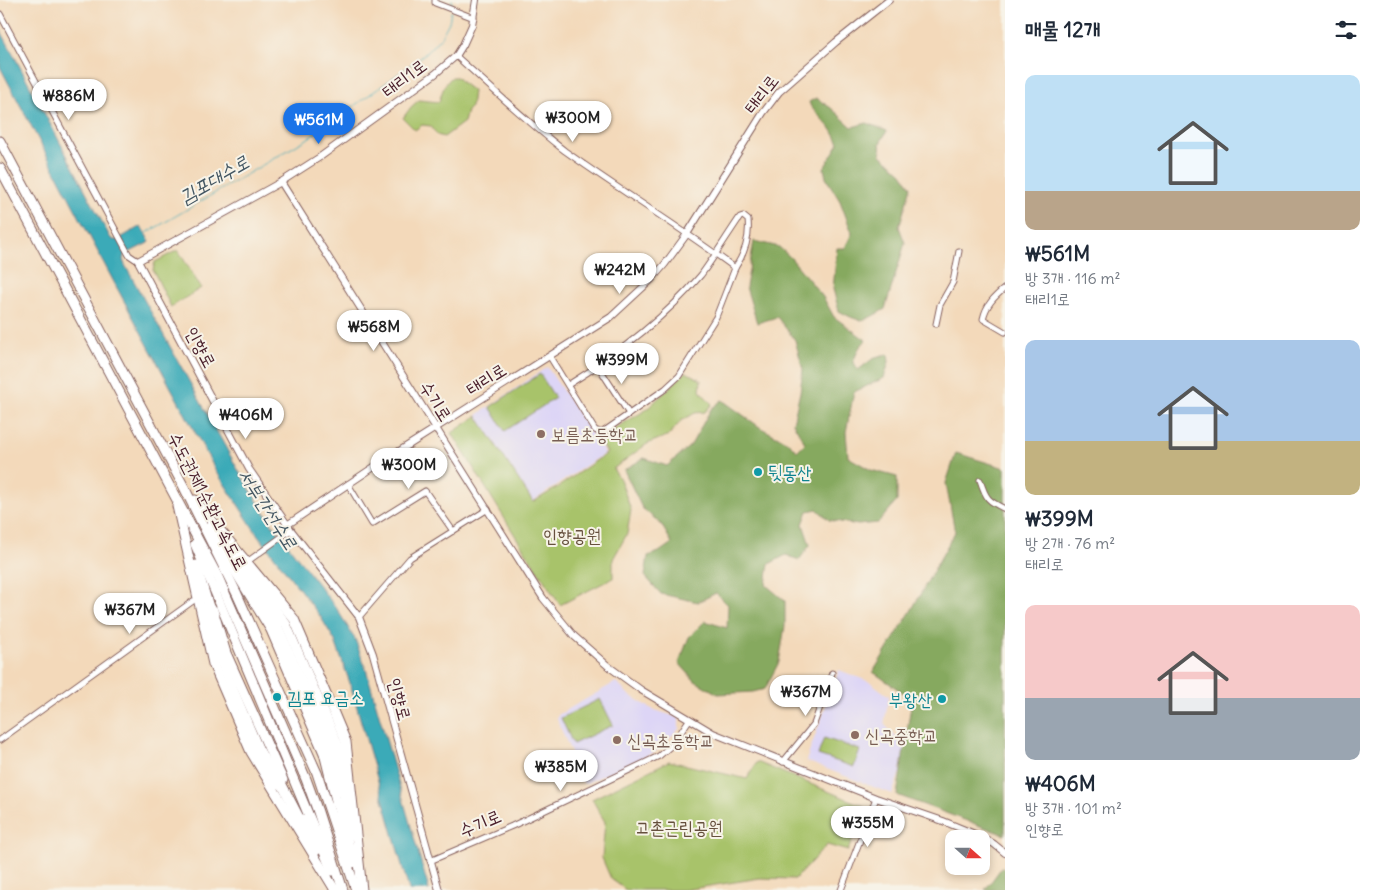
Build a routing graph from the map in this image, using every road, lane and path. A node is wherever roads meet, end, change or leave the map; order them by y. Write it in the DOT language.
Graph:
graph roads {
  1 [pos="435,0"];
  2 [pos="476,0"];
  3 [pos="889,0"];
  4 [pos="0,14"];
  5 [pos="471,17"];
  6 [pos="456,56"];
  7 [pos="0,140"];
  8 [pos="0,168"];
  9 [pos="281,182"];
  10 [pos="687,234"];
  11 [pos="959,251"];
  12 [pos="716,254"];
  13 [pos="138,261"];
  14 [pos="735,268"];
  15 [pos="1005,288"];
  16 [pos="936,324"];
  17 [pos="1005,332"];
  18 [pos="550,357"];
  19 [pos="598,366"];
  20 [pos="568,385"];
  21 [pos="629,414"];
  22 [pos="436,429"];
  23 [pos="980,480"];
  24 [pos="348,484"];
  25 [pos="184,487"];
  26 [pos="174,493"];
  27 [pos="488,509"];
  28 [pos="1005,509"];
  29 [pos="288,530"];
  30 [pos="453,531"];
  31 [pos="251,559"];
  32 [pos="193,601"];
  33 [pos="359,617"];
  34 [pos="832,673"];
  35 [pos="690,720"];
  36 [pos="0,740"];
  37 [pos="783,762"];
  38 [pos="876,798"];
  39 [pos="1005,854"];
  40 [pos="430,861"];
  41 [pos="338,890"];
  42 [pos="359,890"];
  43 [pos="439,890"];
  44 [pos="841,890"];
  1 -- 5 [label="street"];
  2 -- 5 [label="street, 태리1로"];
  3 -- 10 [label="street, 태리로"];
  4 -- 13 [label="street, 인향로"];
  5 -- 6 [label="street, 태리1로"];
  6 -- 9 [label="street, 태리1로"];
  6 -- 10 [label="street"];
  7 -- 25 [label="highway, 수도권제1순환고속도로"];
  8 -- 26 [label="highway, 수도권제1순환고속도로"];
  9 -- 13 [label="street, 태리1로"];
  9 -- 22 [label="street, 수기로"];
  10 -- 12 [label="street"];
  10 -- 18 [label="street, 태리로"];
  11 -- 16 [label="street"];
  12 -- 14 [label="street"];
  12 -- 14 [label="street"];
  12 -- 19 [label="street"];
  13 -- 29 [label="street, 인향로"];
  14 -- 21 [label="street"];
  15 -- 17 [label="street"];
  18 -- 20 [label="street"];
  18 -- 22 [label="street, 태리로"];
  19 -- 20 [label="street"];
  19 -- 21 [label="street"];
  20 -- 21 [label="street"];
  22 -- 24 [label="street, 태리로"];
  22 -- 27 [label="street, 수기로"];
  23 -- 28 [label="street"];
  24 -- 29 [label="street, 태리로"];
  24 -- 30 [label="street"];
  25 -- 42 [label="highway, 수도권제1순환고속도로"];
  25 -- 42 [label="highway"];
  25 -- 42 [label="highway"];
  26 -- 41 [label="highway"];
  26 -- 41 [label="highway, 수도권제1순환고속도로"];
  26 -- 41 [label="highway"];
  27 -- 30 [label="street"];
  27 -- 35 [label="street, 수기로"];
  29 -- 31 [label="street"];
  29 -- 33 [label="street, 인향로"];
  30 -- 33 [label="street"];
  32 -- 36 [label="street"];
  33 -- 40 [label="street, 인향로"];
  34 -- 37 [label="street"];
  35 -- 37 [label="street, 수기로"];
  35 -- 40 [label="street, 수기로"];
  37 -- 38 [label="street, 수기로"];
  38 -- 39 [label="street, 수기로"];
  38 -- 44 [label="street"];
  40 -- 43 [label="street, 인향로"];
}
